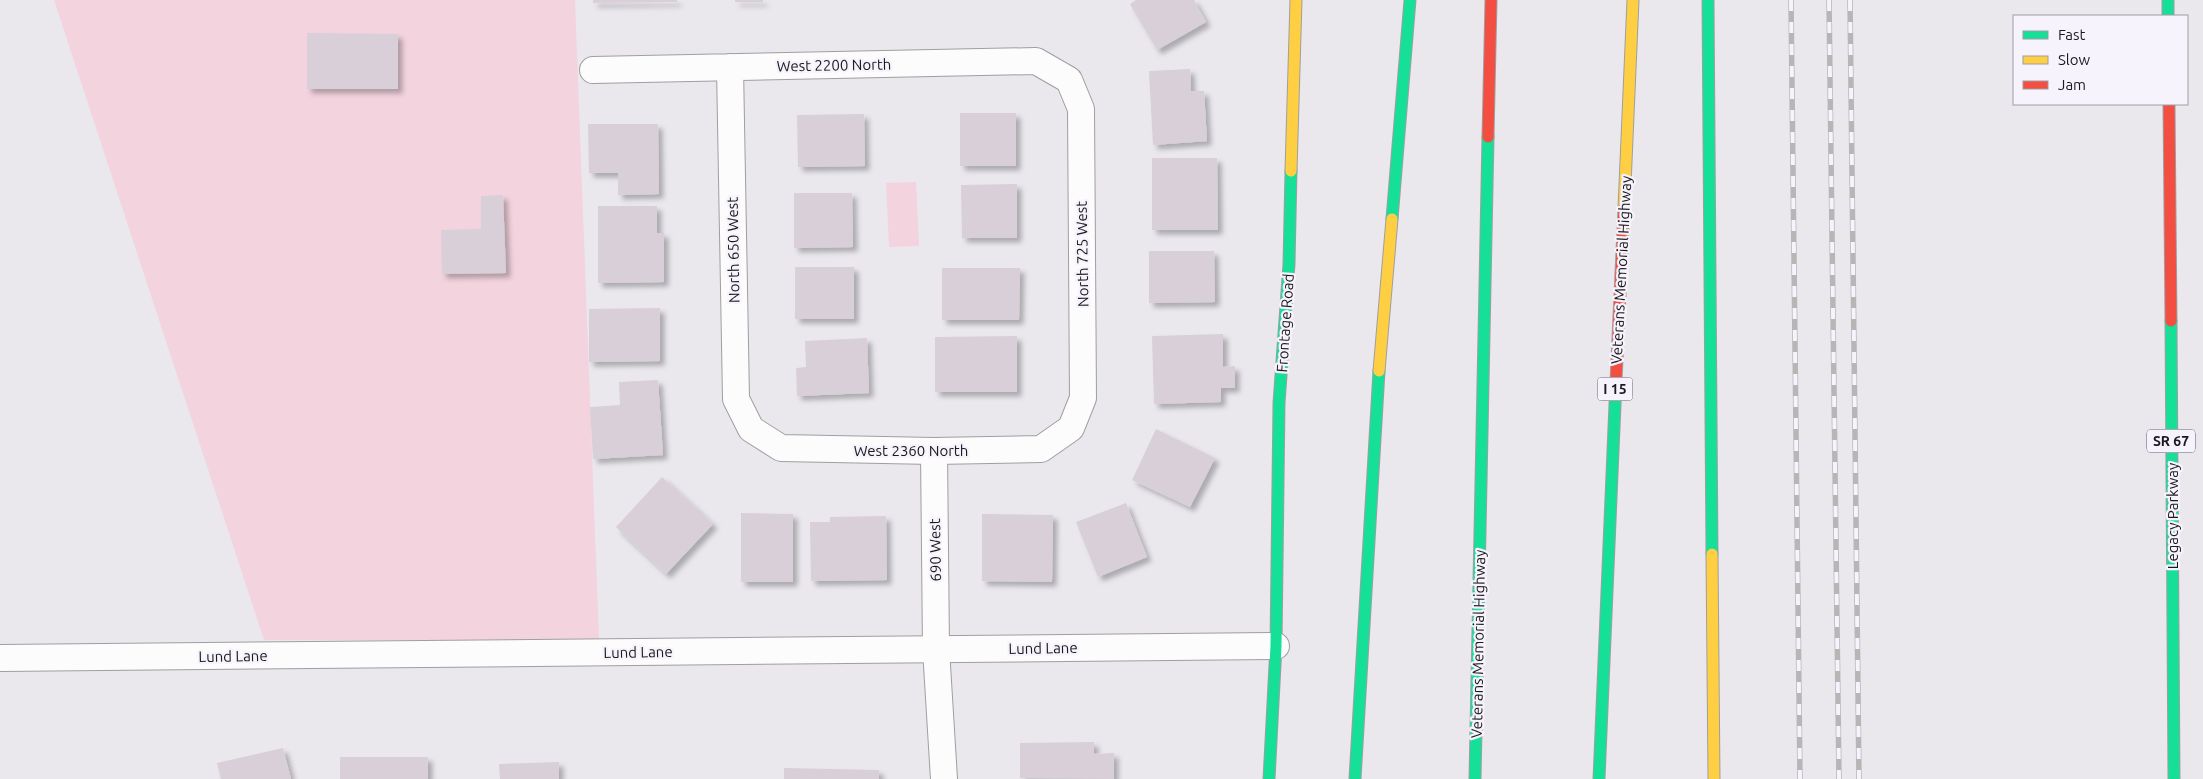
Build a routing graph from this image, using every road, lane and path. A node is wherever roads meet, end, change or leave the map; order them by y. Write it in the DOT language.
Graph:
graph roads {
  1 [pos="1296,0"];
  2 [pos="1410,0"];
  3 [pos="1490,0"];
  4 [pos="1633,0"];
  5 [pos="1708,0"];
  6 [pos="2168,0"];
  7 [pos="2168,15"];
  8 [pos="730,67"];
  9 [pos="593,70"];
  10 [pos="1069,80"];
  11 [pos="2169,105"];
  12 [pos="1071,428"];
  13 [pos="751,429"];
  14 [pos="934,451"];
  15 [pos="1276,646"];
  16 [pos="936,649"];
  17 [pos="0,658"];
  18 [pos="944,779"];
  19 [pos="1269,779"];
  20 [pos="1355,779"];
  21 [pos="1475,779"];
  22 [pos="1599,779"];
  23 [pos="1714,779"];
  24 [pos="2174,779"];
  1 -- 15 [label="main road, Frontage Road"];
  2 -- 20 [label="main road"];
  3 -- 21 [label="main road, Veterans Memorial Highway"];
  4 -- 22 [label="main road, Veterans Memorial Highway / I 15"];
  5 -- 23 [label="main road"];
  6 -- 7 [label="main road"];
  8 -- 9 [label="street, West 2200 North"];
  8 -- 10 [label="street, West 2200 North"];
  8 -- 13 [label="street, North 650 West"];
  10 -- 12 [label="street, North 725 West"];
  11 -- 24 [label="main road, Legacy Parkway / SR 67"];
  12 -- 14 [label="street, West 2360 North"];
  13 -- 14 [label="street, West 2360 North"];
  14 -- 16 [label="street, 690 West"];
  15 -- 16 [label="street, Lund Lane"];
  15 -- 19 [label="main road, Frontage Road"];
  16 -- 17 [label="street, Lund Lane"];
  16 -- 18 [label="street, 690 West"];
}
